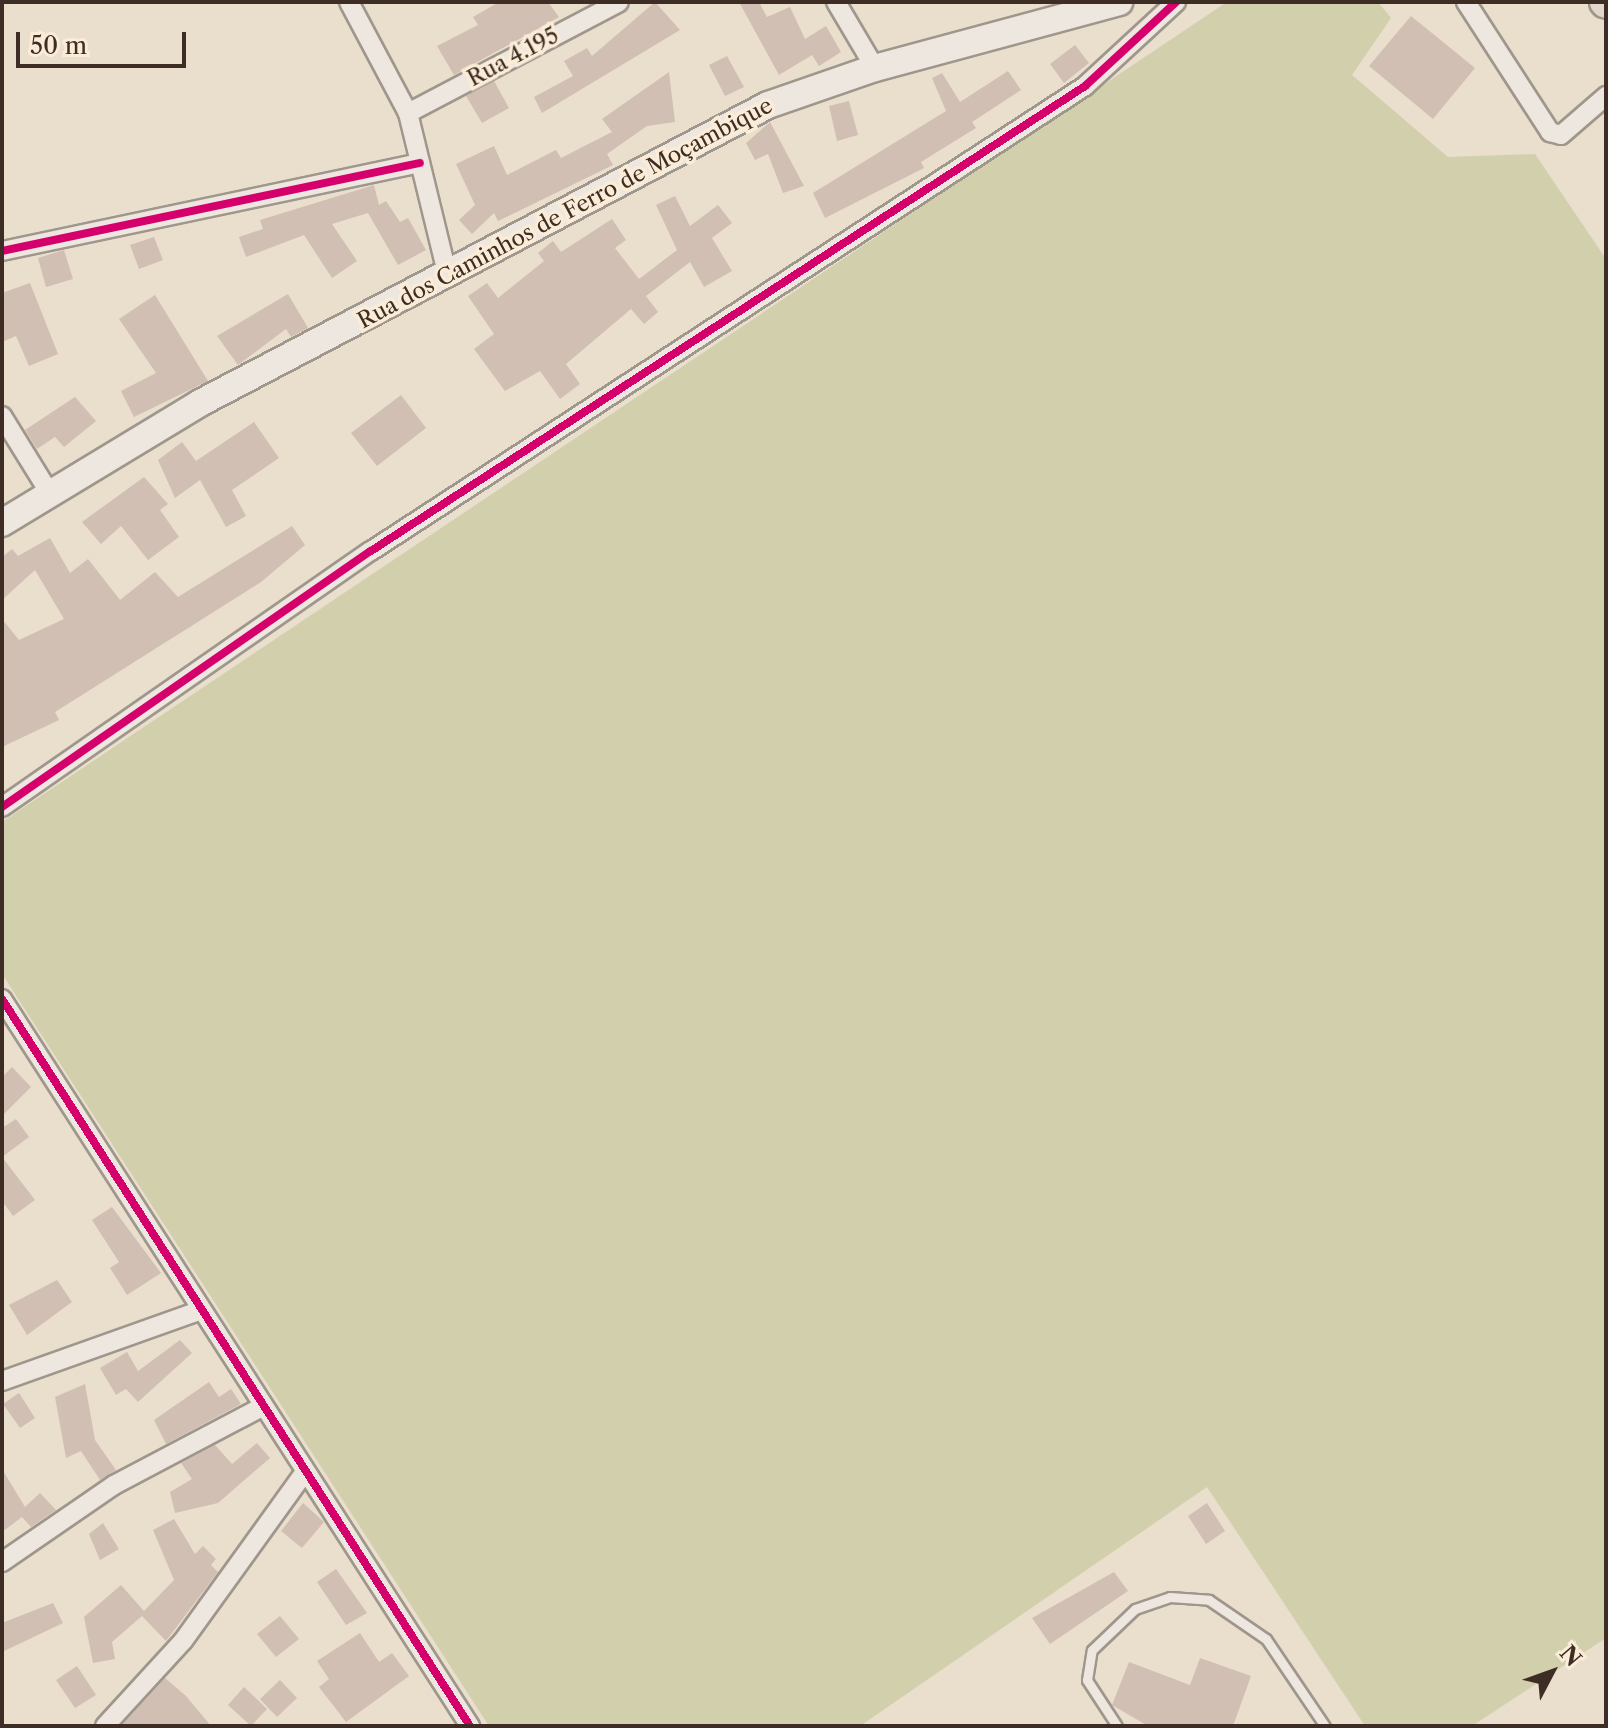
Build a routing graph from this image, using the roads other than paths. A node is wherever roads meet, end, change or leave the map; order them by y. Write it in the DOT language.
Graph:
graph roads {
  1 [pos="349,2"];
  2 [pos="619,2"];
  3 [pos="836,2"];
  4 [pos="1119,2"];
  5 [pos="1176,2"];
  6 [pos="1466,2"];
  7 [pos="875,68"];
  8 [pos="1606,96"];
  9 [pos="408,113"];
  10 [pos="420,163"];
  11 [pos="2,251"];
  12 [pos="448,277"];
  13 [pos="2,416"];
  14 [pos="49,492"];
  15 [pos="2,523"];
  16 [pos="2,807"];
  17 [pos="2,999"];
  18 [pos="201,1310"];
  19 [pos="2,1381"];
  20 [pos="262,1407"];
  21 [pos="304,1473"];
  22 [pos="2,1562"];
  23 [pos="105,1726"];
  24 [pos="470,1726"];
  25 [pos="1117,1726"];
  26 [pos="1325,1726"];
  1 -- 9 [label="street"];
  2 -- 9 [label="street, Rua 4.195"];
  3 -- 7 [label="street"];
  4 -- 7 [label="street, Rua dos Caminhos de Ferro de Moçambique"];
  5 -- 16 [label="street"];
  6 -- 8 [label="street"];
  7 -- 12 [label="street, Rua dos Caminhos de Ferro de Moçambique"];
  9 -- 10 [label="street"];
  10 -- 11 [label="street"];
  10 -- 12 [label="street"];
  12 -- 14 [label="street, Rua dos Caminhos de Ferro de Moçambique"];
  13 -- 14 [label="street"];
  14 -- 15 [label="street, Rua dos Caminhos de Ferro de Moçambique"];
  17 -- 18 [label="street"];
  18 -- 19 [label="street"];
  18 -- 20 [label="street"];
  20 -- 21 [label="street"];
  20 -- 22 [label="street"];
  21 -- 23 [label="street"];
  21 -- 24 [label="street"];
  25 -- 26 [label="lane"];
}
